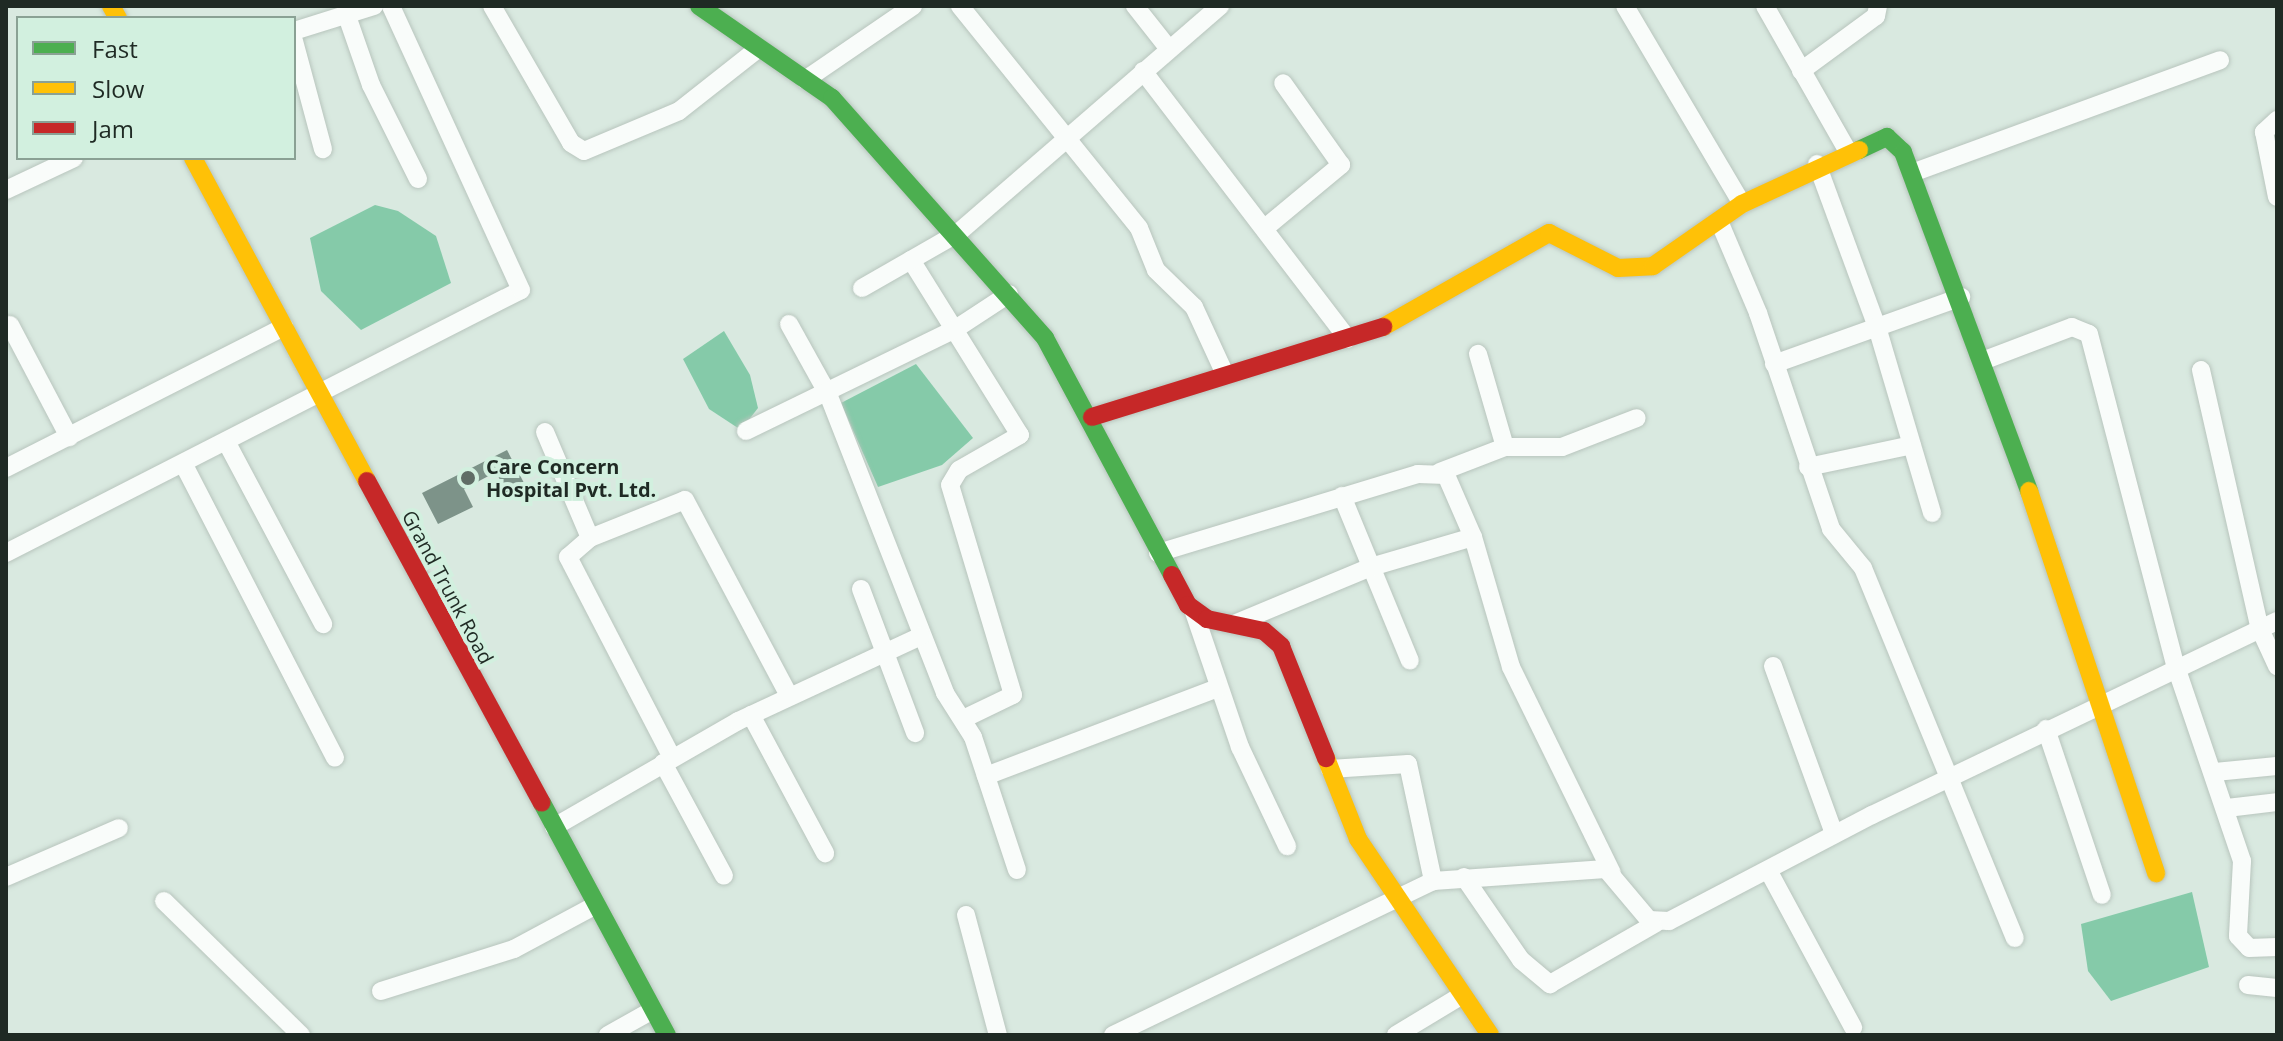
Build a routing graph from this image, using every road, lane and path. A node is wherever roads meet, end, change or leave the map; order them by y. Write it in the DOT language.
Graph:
graph roads {
  1 [pos="391,6"];
  2 [pos="492,6"];
  3 [pos="699,6"];
  4 [pos="913,6"];
  5 [pos="960,6"];
  6 [pos="1135,6"];
  7 [pos="1220,6"];
  8 [pos="1625,6"];
  9 [pos="1765,6"];
  10 [pos="1878,6"];
  11 [pos="369,7"];
  12 [pos="347,16"];
  13 [pos="296,30"];
  14 [pos="296,48"];
  15 [pos="759,48"];
  16 [pos="1169,49"];
  17 [pos="2220,60"];
  18 [pos="1143,71"];
  19 [pos="1801,71"];
  20 [pos="805,80"];
  21 [pos="1283,83"];
  22 [pos="2277,120"];
  23 [pos="1062,136"];
  24 [pos="323,149"];
  25 [pos="1847,150"];
  26 [pos="70,160"];
  27 [pos="194,160"];
  28 [pos="1817,164"];
  29 [pos="1912,173"];
  30 [pos="418,179"];
  31 [pos="6,190"];
  32 [pos="2277,197"];
  33 [pos="1742,204"];
  34 [pos="1719,221"];
  35 [pos="1265,228"];
  36 [pos="958,233"];
  37 [pos="911,260"];
  38 [pos="862,288"];
  39 [pos="1009,294"];
  40 [pos="1961,297"];
  41 [pos="789,324"];
  42 [pos="10,325"];
  43 [pos="284,327"];
  44 [pos="1877,327"];
  45 [pos="957,328"];
  46 [pos="1348,339"];
  47 [pos="1478,354"];
  48 [pos="1985,360"];
  49 [pos="1774,364"];
  50 [pos="2201,370"];
  51 [pos="1225,374"];
  52 [pos="320,393"];
  53 [pos="828,394"];
  54 [pos="1092,417"];
  55 [pos="1637,418"];
  56 [pos="746,431"];
  57 [pos="545,432"];
  58 [pos="69,437"];
  59 [pos="228,445"];
  60 [pos="1912,445"];
  61 [pos="1505,447"];
  62 [pos="185,467"];
  63 [pos="1808,467"];
  64 [pos="6,468"];
  65 [pos="1440,472"];
  66 [pos="1342,496"];
  67 [pos="1932,513"];
  68 [pos="1473,537"];
  69 [pos="590,538"];
  70 [pos="6,553"];
  71 [pos="1158,553"];
  72 [pos="1371,567"];
  73 [pos="861,589"];
  74 [pos="1194,612"];
  75 [pos="323,624"];
  76 [pos="1234,624"];
  77 [pos="2268,625"];
  78 [pos="921,636"];
  79 [pos="884,652"];
  80 [pos="1410,661"];
  81 [pos="1773,666"];
  82 [pos="2277,666"];
  83 [pos="2176,667"];
  84 [pos="1218,688"];
  85 [pos="789,696"];
  86 [pos="2098,704"];
  87 [pos="751,715"];
  88 [pos="963,719"];
  89 [pos="2046,729"];
  90 [pos="915,733"];
  91 [pos="335,758"];
  92 [pos="667,761"];
  93 [pos="2277,766"];
  94 [pos="1330,769"];
  95 [pos="2215,772"];
  96 [pos="986,776"];
  97 [pos="1944,779"];
  98 [pos="2277,802"];
  99 [pos="2227,808"];
  100 [pos="554,827"];
  101 [pos="119,828"];
  102 [pos="1834,834"];
  103 [pos="1287,846"];
  104 [pos="825,853"];
  105 [pos="1017,870"];
  106 [pos="1768,870"];
  107 [pos="1612,873"];
  108 [pos="2156,873"];
  109 [pos="724,876"];
  110 [pos="6,877"];
  111 [pos="1464,877"];
  112 [pos="1433,881"];
  113 [pos="2102,895"];
  114 [pos="1392,897"];
  115 [pos="164,901"];
  116 [pos="596,905"];
  117 [pos="966,915"];
  118 [pos="1656,923"];
  119 [pos="2015,938"];
  120 [pos="2277,947"];
  121 [pos="2248,985"];
  122 [pos="2277,988"];
  123 [pos="381,991"];
  124 [pos="1459,997"];
  125 [pos="653,1010"];
  126 [pos="1853,1027"];
  127 [pos="301,1035"];
  128 [pos="608,1035"];
  129 [pos="667,1035"];
  130 [pos="998,1035"];
  131 [pos="1113,1035"];
  132 [pos="1396,1035"];
  133 [pos="1490,1035"];
  1 -- 52 [label="street"];
  2 -- 15 [label="street"];
  3 -- 15 [label="street"];
  4 -- 20 [label="street"];
  5 -- 23 [label="street"];
  6 -- 16 [label="street"];
  7 -- 16 [label="street"];
  8 -- 33 [label="street"];
  9 -- 19 [label="street"];
  10 -- 19 [label="street"];
  11 -- 12 [label="street"];
  12 -- 13 [label="street"];
  12 -- 30 [label="street"];
  14 -- 24 [label="street"];
  15 -- 20 [label="street"];
  16 -- 18 [label="street"];
  17 -- 29 [label="street"];
  18 -- 23 [label="street"];
  18 -- 35 [label="street"];
  19 -- 25 [label="street"];
  20 -- 36 [label="street"];
  21 -- 35 [label="street"];
  22 -- 32 [label="street"];
  23 -- 36 [label="street"];
  23 -- 51 [label="street"];
  25 -- 28 [label="street"];
  25 -- 29 [label="street"];
  26 -- 31 [label="street"];
  27 -- 43 [label="street, Grand Trunk Road"];
  28 -- 33 [label="street"];
  28 -- 44 [label="street"];
  29 -- 40 [label="street"];
  33 -- 34 [label="street"];
  34 -- 46 [label="street"];
  34 -- 49 [label="street"];
  35 -- 46 [label="street"];
  36 -- 37 [label="street"];
  36 -- 39 [label="street"];
  37 -- 38 [label="street"];
  37 -- 45 [label="street"];
  39 -- 45 [label="street"];
  39 -- 54 [label="street"];
  40 -- 44 [label="street"];
  40 -- 48 [label="street"];
  41 -- 53 [label="street"];
  42 -- 58 [label="street"];
  43 -- 52 [label="street, Grand Trunk Road"];
  43 -- 58 [label="street"];
  44 -- 49 [label="street"];
  44 -- 60 [label="street"];
  45 -- 53 [label="street"];
  45 -- 88 [label="street"];
  46 -- 51 [label="street"];
  47 -- 61 [label="street"];
  48 -- 83 [label="street"];
  48 -- 86 [label="street"];
  49 -- 63 [label="street"];
  50 -- 77 [label="street"];
  51 -- 54 [label="street"];
  52 -- 59 [label="street"];
  52 -- 100 [label="street, Grand Trunk Road"];
  53 -- 56 [label="street"];
  53 -- 78 [label="street"];
  54 -- 71 [label="street"];
  55 -- 61 [label="street"];
  57 -- 69 [label="street"];
  58 -- 64 [label="street"];
  59 -- 62 [label="street"];
  59 -- 75 [label="street"];
  60 -- 63 [label="street"];
  60 -- 67 [label="street"];
  61 -- 65 [label="street"];
  62 -- 70 [label="street"];
  62 -- 91 [label="street"];
  63 -- 97 [label="street"];
  65 -- 66 [label="street"];
  65 -- 68 [label="street"];
  66 -- 71 [label="street"];
  66 -- 72 [label="street"];
  68 -- 72 [label="street"];
  68 -- 107 [label="street"];
  69 -- 85 [label="street"];
  69 -- 92 [label="street"];
  71 -- 74 [label="street"];
  72 -- 76 [label="street"];
  72 -- 80 [label="street"];
  73 -- 79 [label="street"];
  74 -- 76 [label="street"];
  74 -- 84 [label="street"];
  76 -- 94 [label="street"];
  77 -- 82 [label="street"];
  77 -- 83 [label="street"];
  78 -- 79 [label="street"];
  78 -- 88 [label="street"];
  79 -- 85 [label="street"];
  79 -- 90 [label="street"];
  81 -- 102 [label="street"];
  83 -- 86 [label="street"];
  83 -- 95 [label="street"];
  84 -- 96 [label="street"];
  84 -- 103 [label="street"];
  85 -- 87 [label="street"];
  86 -- 89 [label="street"];
  86 -- 108 [label="street"];
  87 -- 92 [label="street"];
  87 -- 104 [label="street"];
  88 -- 96 [label="street"];
  89 -- 97 [label="street"];
  89 -- 113 [label="street"];
  92 -- 100 [label="street"];
  92 -- 109 [label="street"];
  93 -- 95 [label="street"];
  94 -- 112 [label="street"];
  94 -- 114 [label="street"];
  95 -- 99 [label="street"];
  96 -- 105 [label="street"];
  97 -- 102 [label="street"];
  97 -- 119 [label="street"];
  98 -- 99 [label="street"];
  99 -- 120 [label="street"];
  100 -- 116 [label="street, Grand Trunk Road"];
  101 -- 110 [label="street"];
  102 -- 106 [label="street"];
  106 -- 118 [label="street"];
  106 -- 126 [label="street"];
  107 -- 111 [label="street"];
  107 -- 118 [label="street"];
  111 -- 112 [label="street"];
  111 -- 118 [label="street"];
  112 -- 114 [label="street"];
  114 -- 124 [label="street"];
  114 -- 131 [label="street"];
  115 -- 127 [label="street"];
  116 -- 123 [label="street"];
  116 -- 125 [label="street, Grand Trunk Road"];
  117 -- 130 [label="street"];
  121 -- 122 [label="street"];
  124 -- 132 [label="street"];
  124 -- 133 [label="street"];
  125 -- 128 [label="street"];
  125 -- 129 [label="street, Grand Trunk Road"];
}
